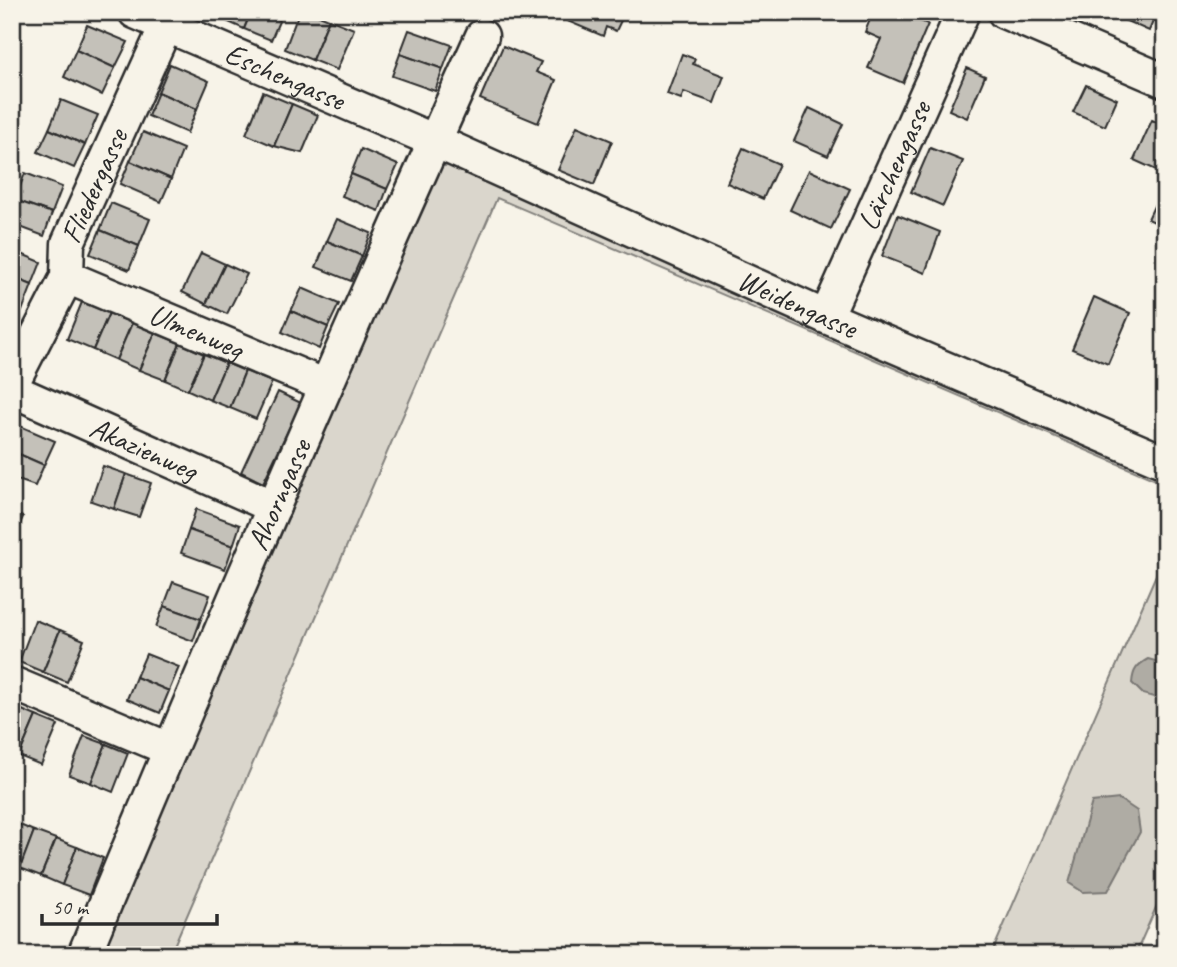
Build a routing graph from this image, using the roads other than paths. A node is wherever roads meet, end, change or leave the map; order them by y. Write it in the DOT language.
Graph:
graph roads {
  1 [pos="135,12"];
  2 [pos="962,12"];
  3 [pos="1004,12"];
  4 [pos="166,26"];
  5 [pos="482,37"];
  6 [pos="1161,69"];
  7 [pos="435,141"];
  8 [pos="66,277"];
  9 [pos="826,317"];
  10 [pos="12,384"];
  11 [pos="326,386"];
  12 [pos="12,390"];
  13 [pos="1165,462"];
  14 [pos="274,508"];
  15 [pos="12,683"];
  16 [pos="169,749"];
  17 [pos="84,955"];
  1 -- 4 [label="street, Eschengasse"];
  2 -- 9 [label="street, Lärchengasse"];
  3 -- 6 [label="street"];
  4 -- 7 [label="street, Eschengasse"];
  4 -- 8 [label="street, Fliedergasse"];
  5 -- 7 [label="street, Ahorngasse"];
  7 -- 9 [label="street, Weidengasse"];
  7 -- 11 [label="street, Ahorngasse"];
  8 -- 10 [label="street, Fliedergasse"];
  8 -- 11 [label="street, Ulmenweg"];
  9 -- 13 [label="street, Weidengasse"];
  11 -- 14 [label="street, Ahorngasse"];
  12 -- 14 [label="street, Akazienweg"];
  14 -- 16 [label="street, Ahorngasse"];
  15 -- 16 [label="street"];
  16 -- 17 [label="street, Ahorngasse"];
}
